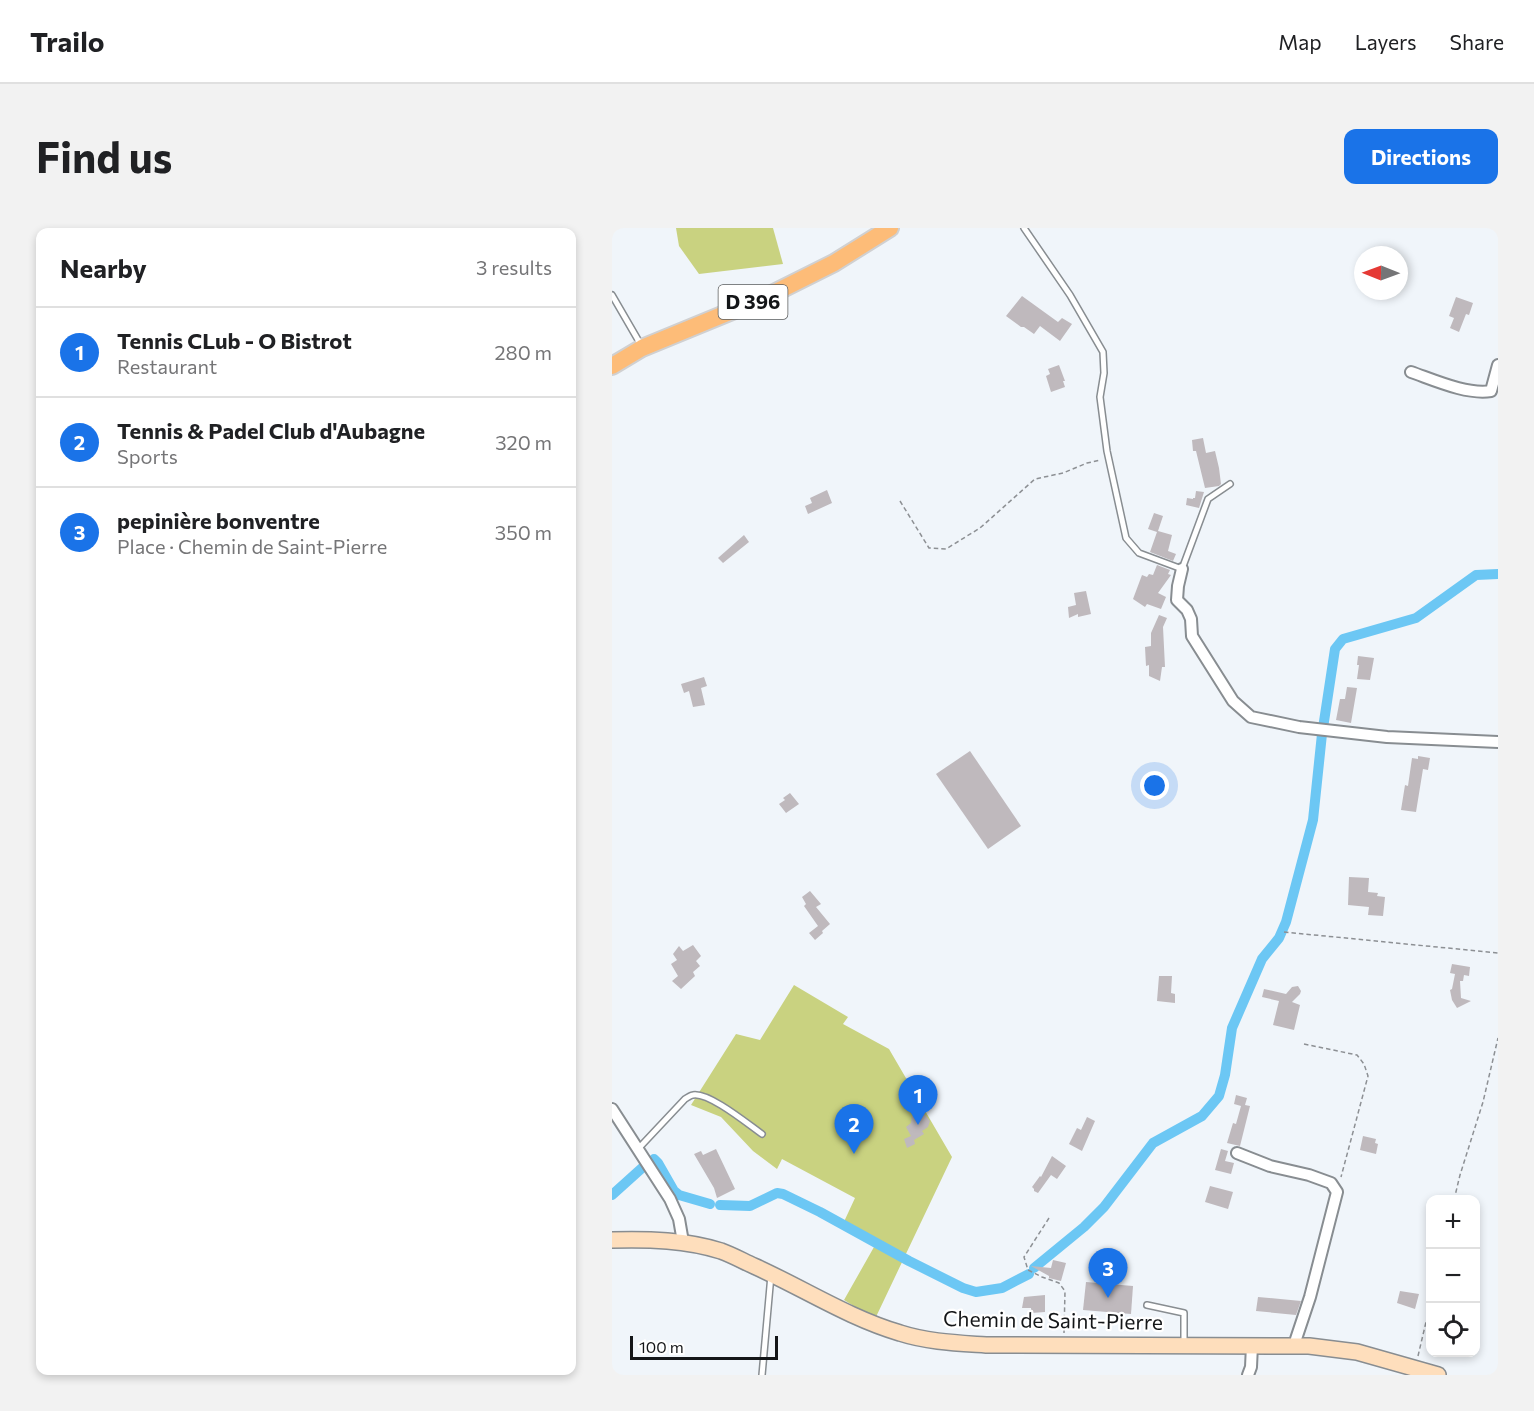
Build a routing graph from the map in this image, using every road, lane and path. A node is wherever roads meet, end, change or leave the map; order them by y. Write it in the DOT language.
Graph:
graph roads {
  1 [pos="890,228"];
  2 [pos="1024,228"];
  3 [pos="612,295"];
  4 [pos="642,348"];
  5 [pos="1498,365"];
  6 [pos="612,366"];
  7 [pos="1411,372"];
  8 [pos="1108,458"];
  9 [pos="1230,484"];
  10 [pos="900,501"];
  11 [pos="1182,568"];
  12 [pos="1498,742"];
  13 [pos="1284,932"];
  14 [pos="1498,953"];
  15 [pos="1498,1038"];
  16 [pos="1304,1044"];
  17 [pos="612,1109"];
  18 [pos="762,1134"];
  19 [pos="638,1149"];
  20 [pos="1237,1153"];
  21 [pos="1337,1192"];
  22 [pos="1455,1195"];
  23 [pos="1049,1218"];
  24 [pos="612,1240"];
  25 [pos="682,1242"];
  26 [pos="771,1274"];
  27 [pos="1147,1305"];
  28 [pos="1426,1324"];
  29 [pos="1064,1345"];
  30 [pos="1184,1345"];
  31 [pos="1252,1345"];
  32 [pos="1294,1345"];
  33 [pos="1414,1369"];
  34 [pos="762,1375"];
  35 [pos="1248,1375"];
  36 [pos="1438,1375"];
  1 -- 4 [label="main road, D 396"];
  2 -- 8 [label="lane"];
  3 -- 4 [label="lane"];
  4 -- 6 [label="main road, D 396"];
  5 -- 7 [label="street"];
  8 -- 10 [label="path"];
  8 -- 11 [label="lane"];
  9 -- 11 [label="lane"];
  11 -- 12 [label="street"];
  13 -- 14 [label="path"];
  15 -- 22 [label="path"];
  16 -- 21 [label="path"];
  17 -- 19 [label="street"];
  18 -- 19 [label="lane"];
  19 -- 25 [label="street"];
  20 -- 21 [label="street"];
  21 -- 32 [label="street"];
  23 -- 29 [label="path"];
  24 -- 25 [label="main road, Chemin de Saint-Pierre"];
  25 -- 26 [label="main road, Chemin de Saint-Pierre"];
  26 -- 29 [label="main road, Chemin de Saint-Pierre"];
  26 -- 34 [label="lane"];
  27 -- 30 [label="lane"];
  28 -- 33 [label="path"];
  29 -- 30 [label="main road, Chemin de Saint-Pierre"];
  30 -- 31 [label="main road, Chemin de Saint-Pierre"];
  31 -- 32 [label="main road, Chemin de Saint-Pierre"];
  31 -- 35 [label="street"];
  32 -- 33 [label="main road, Chemin de Saint-Pierre"];
  33 -- 36 [label="main road, Chemin de Saint-Pierre"];
}
